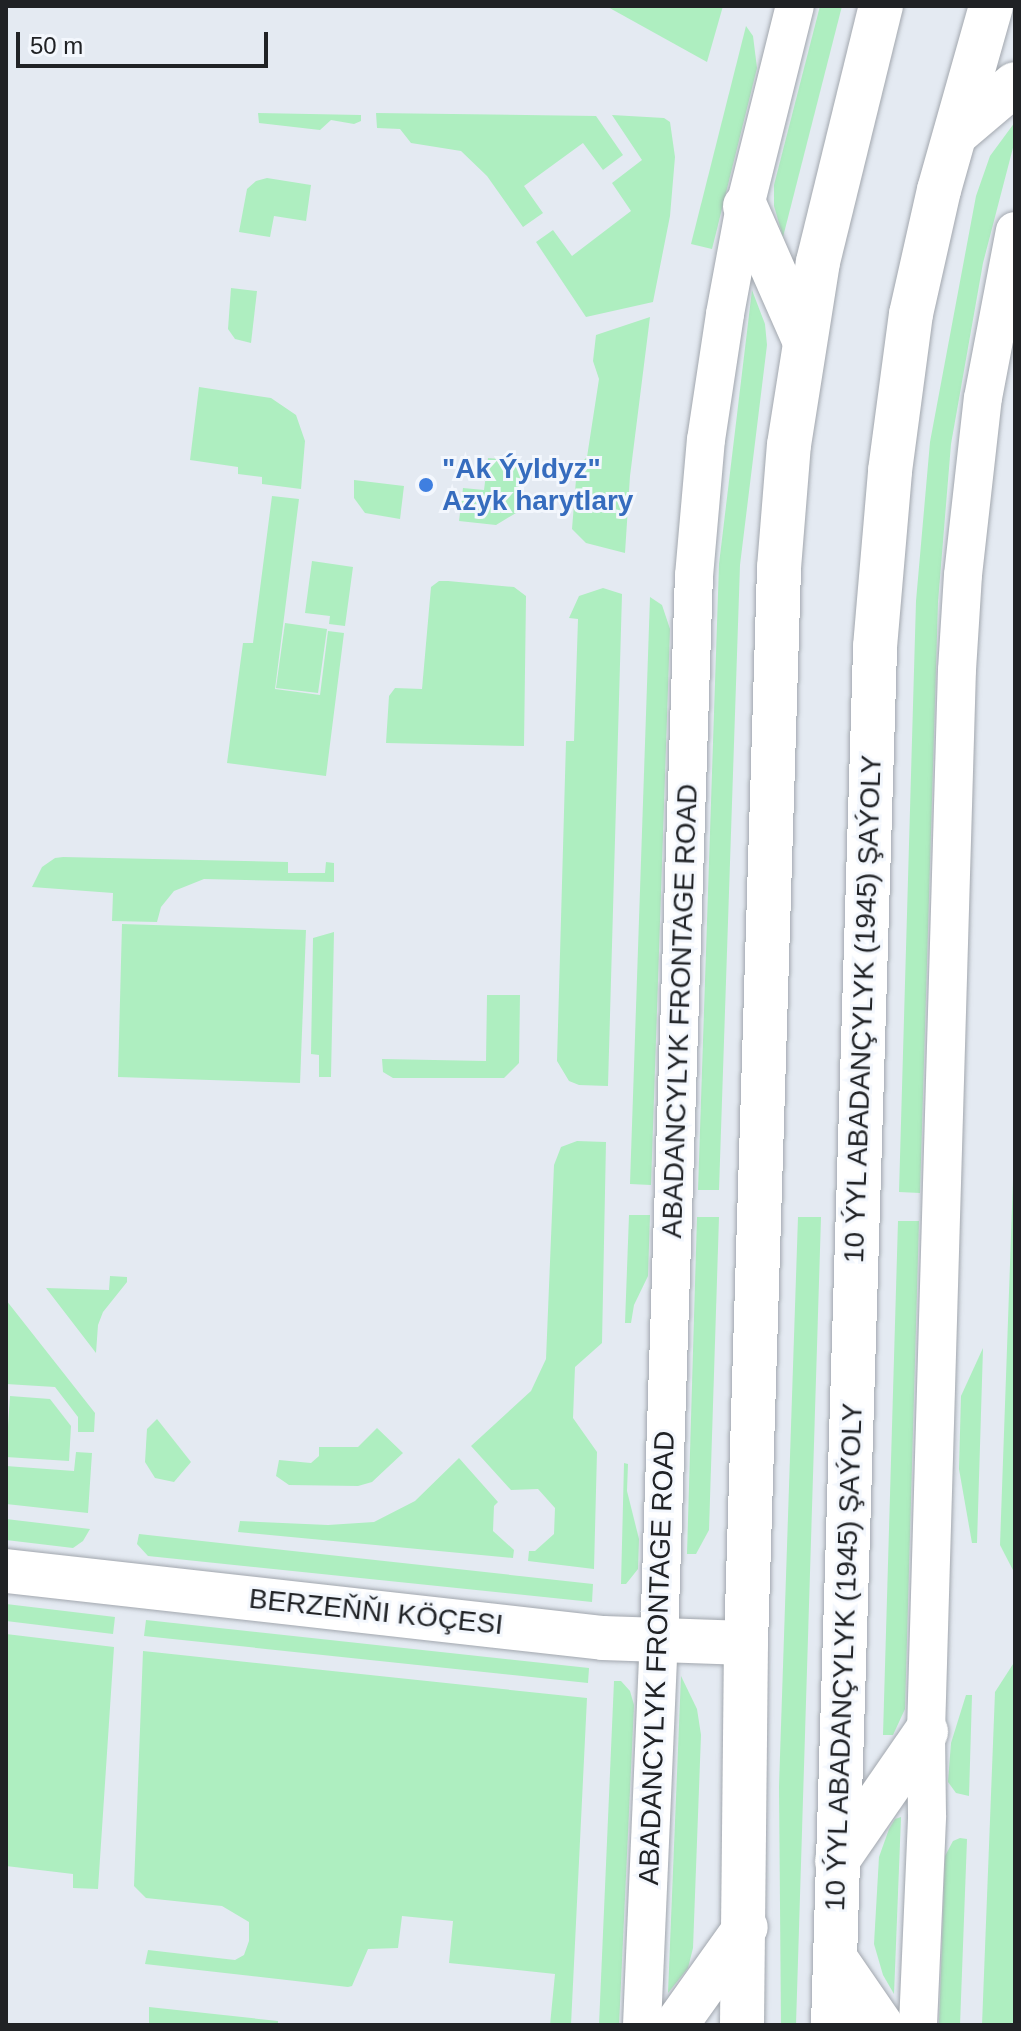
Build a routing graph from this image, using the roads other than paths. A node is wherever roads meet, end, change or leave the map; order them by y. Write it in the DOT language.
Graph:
graph roads {
  1 [pos="795,6"];
  2 [pos="881,6"];
  3 [pos="991,6"];
  4 [pos="1015,84"];
  5 [pos="956,134"];
  6 [pos="745,206"];
  7 [pos="1015,231"];
  8 [pos="804,340"];
  9 [pos="6,1571"];
  10 [pos="659,1640"];
  11 [pos="746,1643"];
  12 [pos="926,1732"];
  13 [pos="837,1861"];
  14 [pos="746,1927"];
  15 [pos="835,1958"];
  16 [pos="642,2025"];
  17 [pos="676,2025"];
  18 [pos="742,2025"];
  19 [pos="833,2025"];
  20 [pos="881,2025"];
  21 [pos="918,2025"];
  1 -- 6 [label="street, ABADANCYLYK FRONTAGE ROAD"];
  2 -- 8 [label="main road"];
  3 -- 5 [label="main road, 10 ÝYL ABADANÇYLYK (1945) ŞAÝOLY"];
  4 -- 5 [label="main road"];
  5 -- 13 [label="main road, 10 ÝYL ABADANÇYLYK (1945) ŞAÝOLY"];
  6 -- 8 [label="main road"];
  6 -- 10 [label="street, ABADANCYLYK FRONTAGE ROAD"];
  7 -- 12 [label="street"];
  8 -- 11 [label="main road"];
  9 -- 10 [label="main road, BERZEŇŇI KÖÇESI"];
  10 -- 11 [label="main road, BERZEŇŇI KÖÇESI"];
  10 -- 16 [label="street, ABADANCYLYK FRONTAGE ROAD"];
  11 -- 14 [label="main road"];
  12 -- 13 [label="main road"];
  12 -- 21 [label="street"];
  13 -- 15 [label="main road, 10 ÝYL ABADANÇYLYK (1945) ŞAÝOLY"];
  14 -- 17 [label="main road"];
  14 -- 18 [label="main road"];
  15 -- 19 [label="main road, 10 ÝYL ABADANÇYLYK (1945) ŞAÝOLY"];
  15 -- 20 [label="main road"];
}
